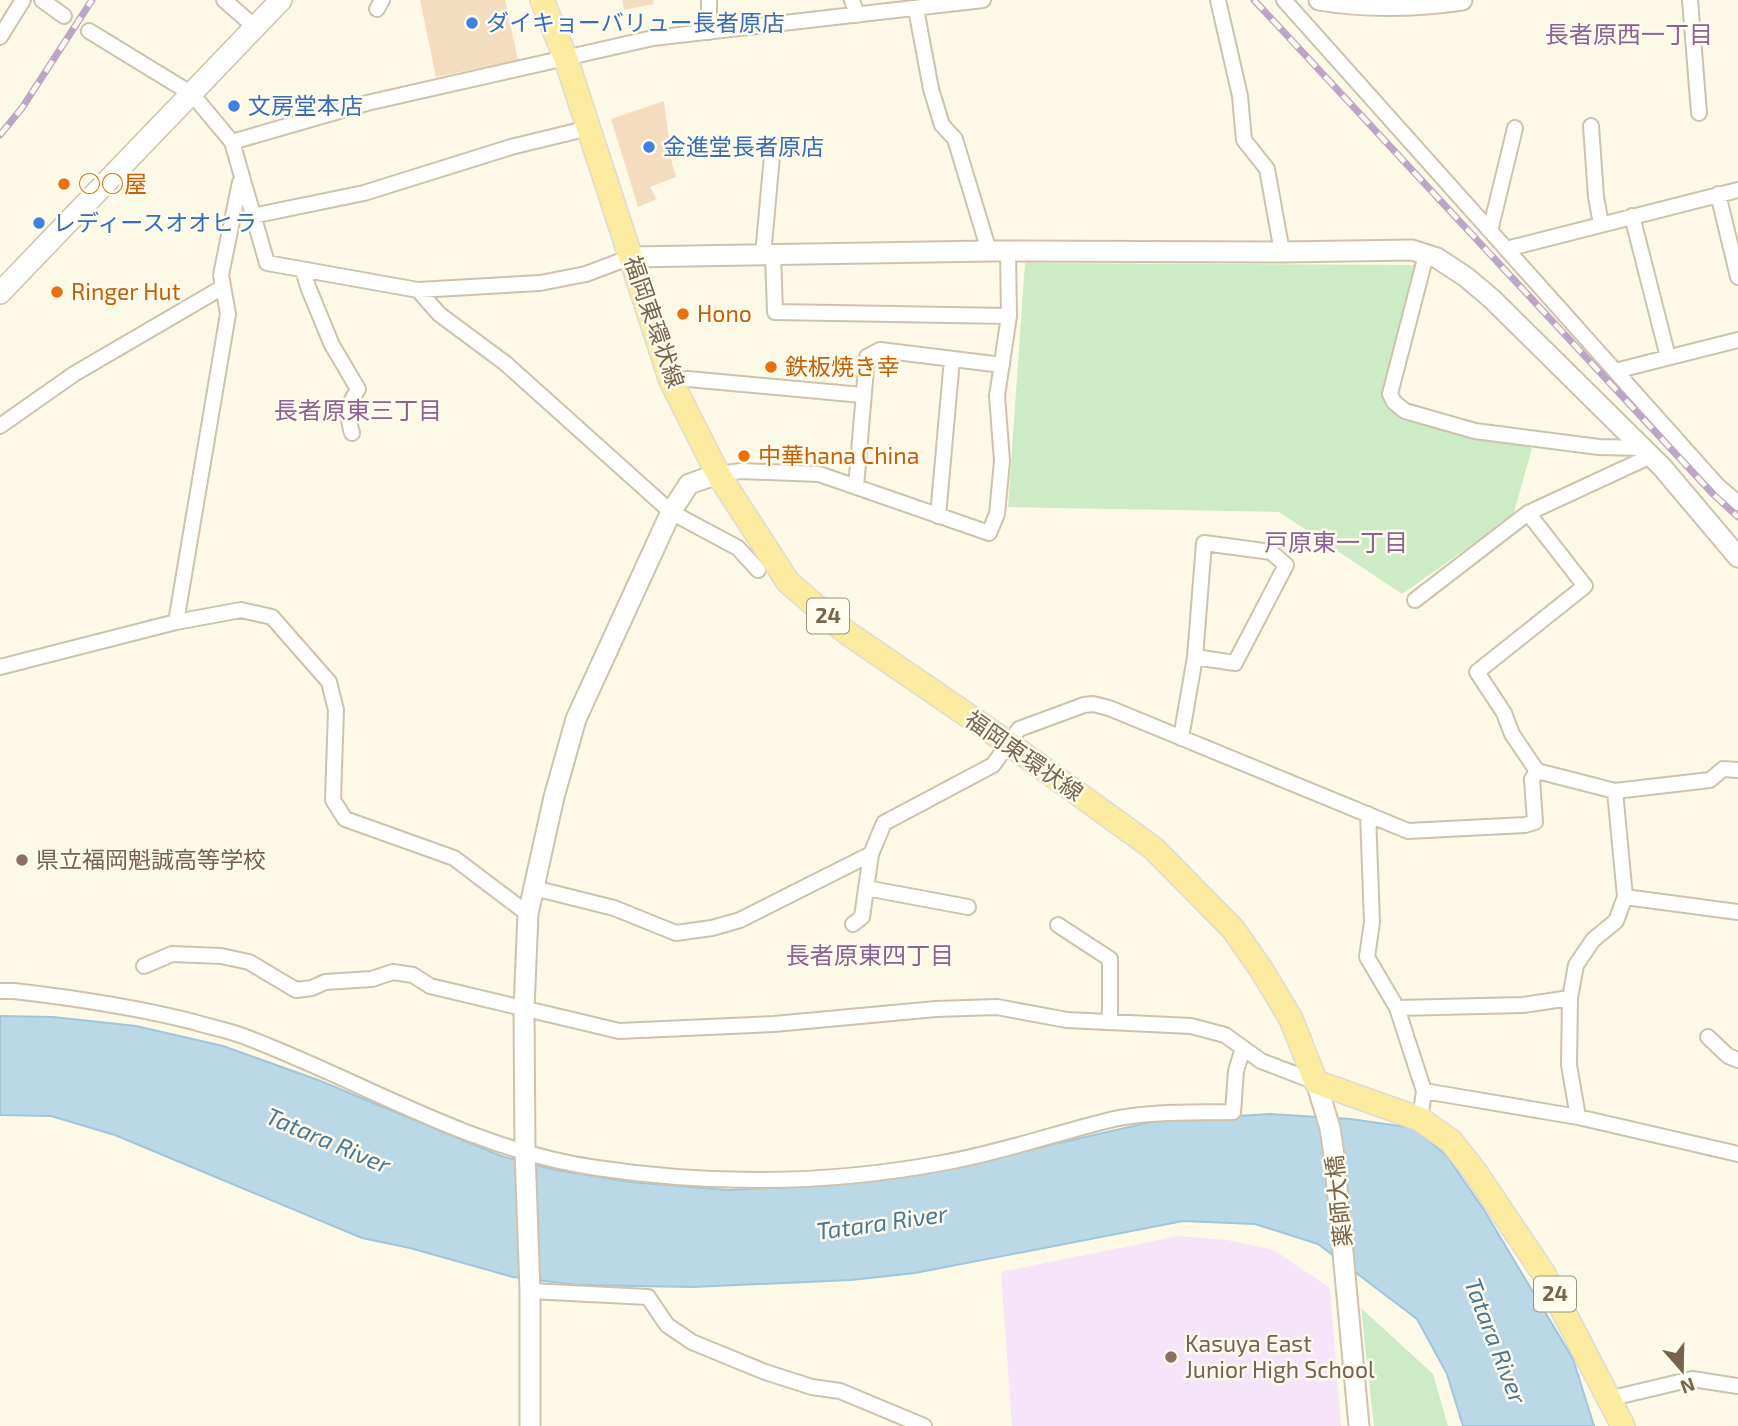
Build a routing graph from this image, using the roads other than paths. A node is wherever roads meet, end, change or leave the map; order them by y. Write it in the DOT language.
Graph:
graph roads {
  1 [pos="23,0"];
  2 [pos="42,0"];
  3 [pos="224,0"];
  4 [pos="281,0"];
  5 [pos="542,0"];
  6 [pos="709,0"];
  7 [pos="852,0"];
  8 [pos="983,0"];
  9 [pos="1218,0"];
  10 [pos="1283,0"];
  11 [pos="1319,0"];
  12 [pos="1462,0"];
  13 [pos="1690,0"];
  14 [pos="1406,3"];
  15 [pos="916,9"];
  16 [pos="857,15"];
  17 [pos="64,16"];
  18 [pos="255,27"];
  19 [pos="89,31"];
  20 [pos="709,32"];
  21 [pos="0,37"];
  22 [pos="566,59"];
  23 [pos="192,94"];
  24 [pos="1699,113"];
  25 [pos="1591,126"];
  26 [pos="589,128"];
  27 [pos="1515,128"];
  28 [pos="232,142"];
  29 [pos="773,145"];
  30 [pos="242,176"];
  31 [pos="1738,190"];
  32 [pos="1718,194"];
  33 [pos="252,216"];
  34 [pos="1632,216"];
  35 [pos="1601,224"];
  36 [pos="1490,231"];
  37 [pos="1506,248"];
  38 [pos="998,251"];
  39 [pos="1282,252"];
  40 [pos="1426,254"];
  41 [pos="768,255"];
  42 [pos="631,257"];
  43 [pos="303,270"];
  44 [pos="1738,277"];
  45 [pos="223,287"];
  46 [pos="418,290"];
  47 [pos="0,293"];
  48 [pos="1009,316"];
  49 [pos="1738,340"];
  50 [pos="1668,357"];
  51 [pos="952,359"];
  52 [pos="1002,365"];
  53 [pos="1615,371"];
  54 [pos="671,381"];
  55 [pos="862,395"];
  56 [pos="0,426"];
  57 [pos="352,433"];
  58 [pos="1647,452"];
  59 [pos="718,474"];
  60 [pos="856,487"];
  61 [pos="1738,502"];
  62 [pos="671,512"];
  63 [pos="1528,513"];
  64 [pos="938,516"];
  65 [pos="1738,557"];
  66 [pos="758,570"];
  67 [pos="1415,600"];
  68 [pos="176,622"];
  69 [pos="1195,657"];
  70 [pos="0,667"];
  71 [pos="1181,738"];
  72 [pos="1008,743"];
  73 [pos="1738,770"];
  74 [pos="1536,771"];
  75 [pos="1615,791"];
  76 [pos="1368,814"];
  77 [pos="871,854"];
  78 [pos="534,888"];
  79 [pos="866,888"];
  80 [pos="1625,897"];
  81 [pos="968,907"];
  82 [pos="1738,912"];
  83 [pos="528,914"];
  84 [pos="853,924"];
  85 [pos="1058,925"];
  86 [pos="145,966"];
  87 [pos="0,992"];
  88 [pos="1570,998"];
  89 [pos="1397,1008"];
  90 [pos="523,1009"];
  91 [pos="1111,1022"];
  92 [pos="1708,1037"];
  93 [pos="1243,1048"];
  94 [pos="1738,1060"];
  95 [pos="1316,1082"];
  96 [pos="1424,1091"];
  97 [pos="1578,1117"];
  98 [pos="1420,1119"];
  99 [pos="525,1152"];
  100 [pos="1738,1154"];
  101 [pos="530,1291"];
  102 [pos="1738,1386"];
  103 [pos="1608,1399"];
  104 [pos="530,1426"];
  105 [pos="924,1426"];
  106 [pos="1359,1426"];
  107 [pos="1623,1426"];
  1 -- 21 [label="street"];
  2 -- 17 [label="street"];
  3 -- 18 [label="street"];
  4 -- 18 [label="main road"];
  5 -- 22 [label="main road, 福岡東環状線 / 24"];
  6 -- 20 [label="street"];
  7 -- 16 [label="street"];
  8 -- 15 [label="street"];
  9 -- 39 [label="street"];
  10 -- 36 [label="street"];
  11 -- 14 [label="street"];
  12 -- 14 [label="street"];
  13 -- 24 [label="street"];
  15 -- 16 [label="street"];
  15 -- 38 [label="street"];
  16 -- 20 [label="street"];
  18 -- 23 [label="main road"];
  19 -- 23 [label="street"];
  20 -- 22 [label="street"];
  22 -- 26 [label="main road, 福岡東環状線 / 24"];
  22 -- 28 [label="street"];
  23 -- 28 [label="street"];
  23 -- 47 [label="main road"];
  25 -- 35 [label="street"];
  26 -- 33 [label="street"];
  26 -- 42 [label="main road, 福岡東環状線 / 24"];
  27 -- 36 [label="street"];
  28 -- 30 [label="street"];
  29 -- 41 [label="street"];
  30 -- 33 [label="street"];
  30 -- 45 [label="street"];
  31 -- 32 [label="street"];
  32 -- 34 [label="street"];
  32 -- 44 [label="street"];
  33 -- 43 [label="street"];
  34 -- 35 [label="street"];
  34 -- 50 [label="street"];
  35 -- 37 [label="street"];
  36 -- 37 [label="street"];
  37 -- 53 [label="street"];
  38 -- 39 [label="street"];
  38 -- 41 [label="street"];
  38 -- 48 [label="street"];
  39 -- 40 [label="street"];
  40 -- 58 [label="street"];
  40 -- 58 [label="street"];
  41 -- 42 [label="street"];
  41 -- 48 [label="street"];
  42 -- 46 [label="street"];
  42 -- 54 [label="main road, 福岡東環状線 / 24"];
  43 -- 46 [label="street"];
  43 -- 57 [label="street"];
  45 -- 56 [label="street"];
  45 -- 68 [label="street"];
  46 -- 62 [label="street"];
  48 -- 52 [label="street"];
  49 -- 50 [label="street"];
  50 -- 53 [label="street"];
  51 -- 52 [label="street"];
  51 -- 55 [label="street"];
  51 -- 64 [label="street"];
  52 -- 64 [label="street"];
  53 -- 61 [label="street"];
  54 -- 55 [label="street"];
  54 -- 59 [label="main road, 福岡東環状線 / 24"];
  55 -- 60 [label="street"];
  58 -- 63 [label="street"];
  58 -- 65 [label="street"];
  59 -- 60 [label="street"];
  59 -- 62 [label="street"];
  59 -- 72 [label="main road, 福岡東環状線 / 24"];
  60 -- 64 [label="street"];
  62 -- 66 [label="street"];
  62 -- 78 [label="street"];
  63 -- 67 [label="street"];
  63 -- 74 [label="street"];
  68 -- 70 [label="street"];
  68 -- 83 [label="street"];
  69 -- 69 [label="street"];
  69 -- 71 [label="street"];
  71 -- 72 [label="street"];
  71 -- 76 [label="street"];
  72 -- 77 [label="street"];
  72 -- 95 [label="main road, 福岡東環状線 / 24"];
  73 -- 75 [label="street"];
  74 -- 75 [label="street"];
  74 -- 76 [label="street"];
  75 -- 80 [label="street"];
  76 -- 89 [label="street"];
  77 -- 78 [label="street"];
  77 -- 79 [label="street"];
  78 -- 83 [label="street"];
  79 -- 81 [label="street"];
  79 -- 84 [label="street"];
  80 -- 82 [label="street"];
  80 -- 88 [label="street"];
  83 -- 90 [label="street"];
  85 -- 91 [label="street"];
  86 -- 90 [label="street"];
  87 -- 99 [label="street"];
  88 -- 89 [label="street"];
  88 -- 97 [label="street"];
  89 -- 96 [label="street"];
  90 -- 91 [label="street"];
  90 -- 99 [label="street"];
  91 -- 93 [label="street"];
  92 -- 94 [label="street"];
  93 -- 95 [label="street"];
  93 -- 99 [label="street"];
  95 -- 98 [label="main road, 24"];
  95 -- 106 [label="street, 薬師大橋"];
  96 -- 97 [label="street"];
  96 -- 98 [label="street"];
  97 -- 100 [label="street"];
  98 -- 103 [label="main road, 24"];
  99 -- 101 [label="street"];
  101 -- 104 [label="street"];
  101 -- 105 [label="street"];
  102 -- 103 [label="street"];
  103 -- 107 [label="main road, 24"];
}
